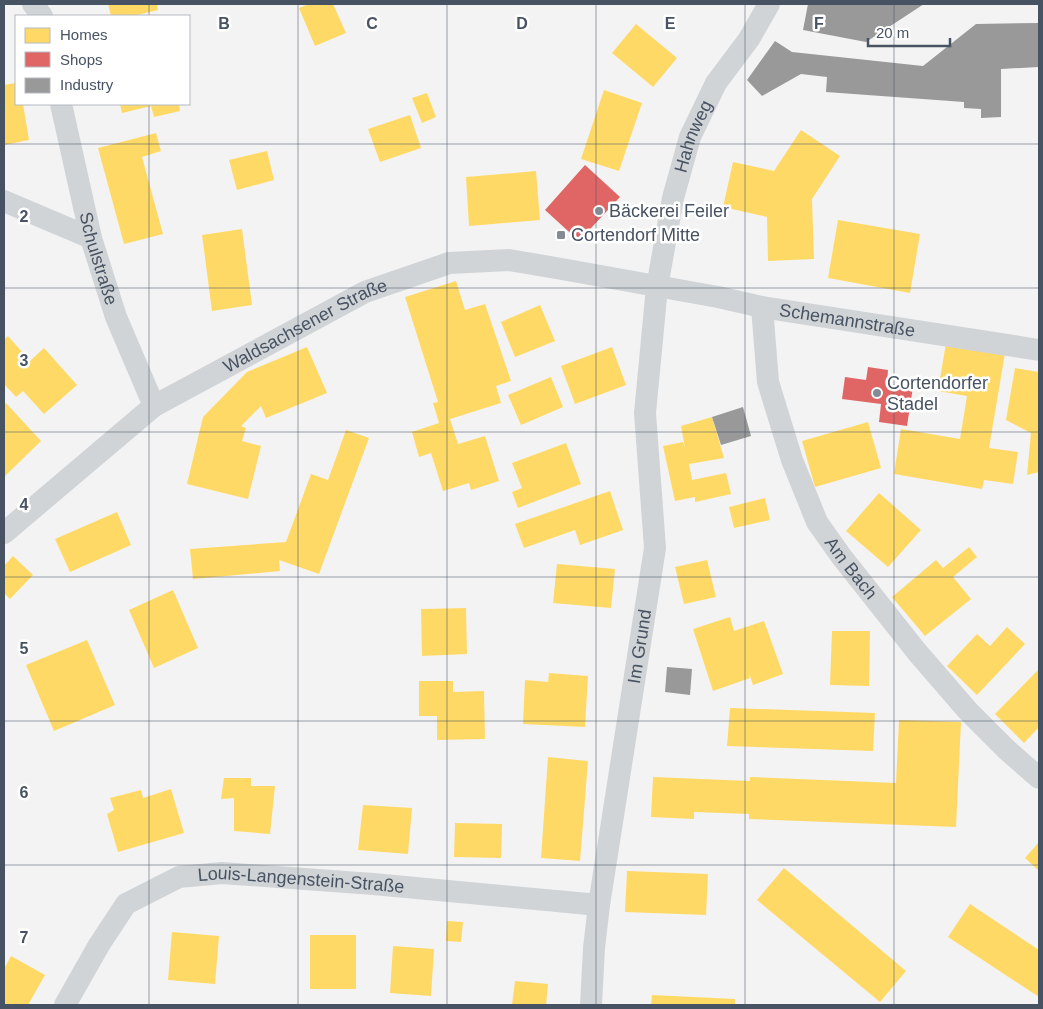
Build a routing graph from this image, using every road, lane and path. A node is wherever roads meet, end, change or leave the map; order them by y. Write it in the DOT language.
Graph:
graph roads {
  1 [pos="33,4"];
  2 [pos="769,4"];
  3 [pos="41,15"];
  4 [pos="61,105"];
  5 [pos="4,201"];
  6 [pos="90,238"];
  7 [pos="657,286"];
  8 [pos="762,307"];
  9 [pos="1039,350"];
  10 [pos="154,406"];
  11 [pos="4,534"];
  12 [pos="1039,778"];
  13 [pos="599,905"];
  14 [pos="64,1005"];
  15 [pos="591,1005"];
  1 -- 3 [label="street"];
  2 -- 7 [label="street, Hahnweg"];
  4 -- 6 [label="street, Schulstraße"];
  5 -- 6 [label="street"];
  6 -- 10 [label="street, Schulstraße"];
  7 -- 8 [label="street, Schemannstraße"];
  7 -- 10 [label="street, Waldsachsener Straße"];
  7 -- 13 [label="street, Im Grund"];
  8 -- 9 [label="street, Schemannstraße"];
  8 -- 12 [label="street, Am Bach"];
  10 -- 11 [label="street, Waldsachsener Straße"];
  13 -- 14 [label="street, Louis-Langenstein-Straße"];
  13 -- 15 [label="street, Im Grund"];
}
